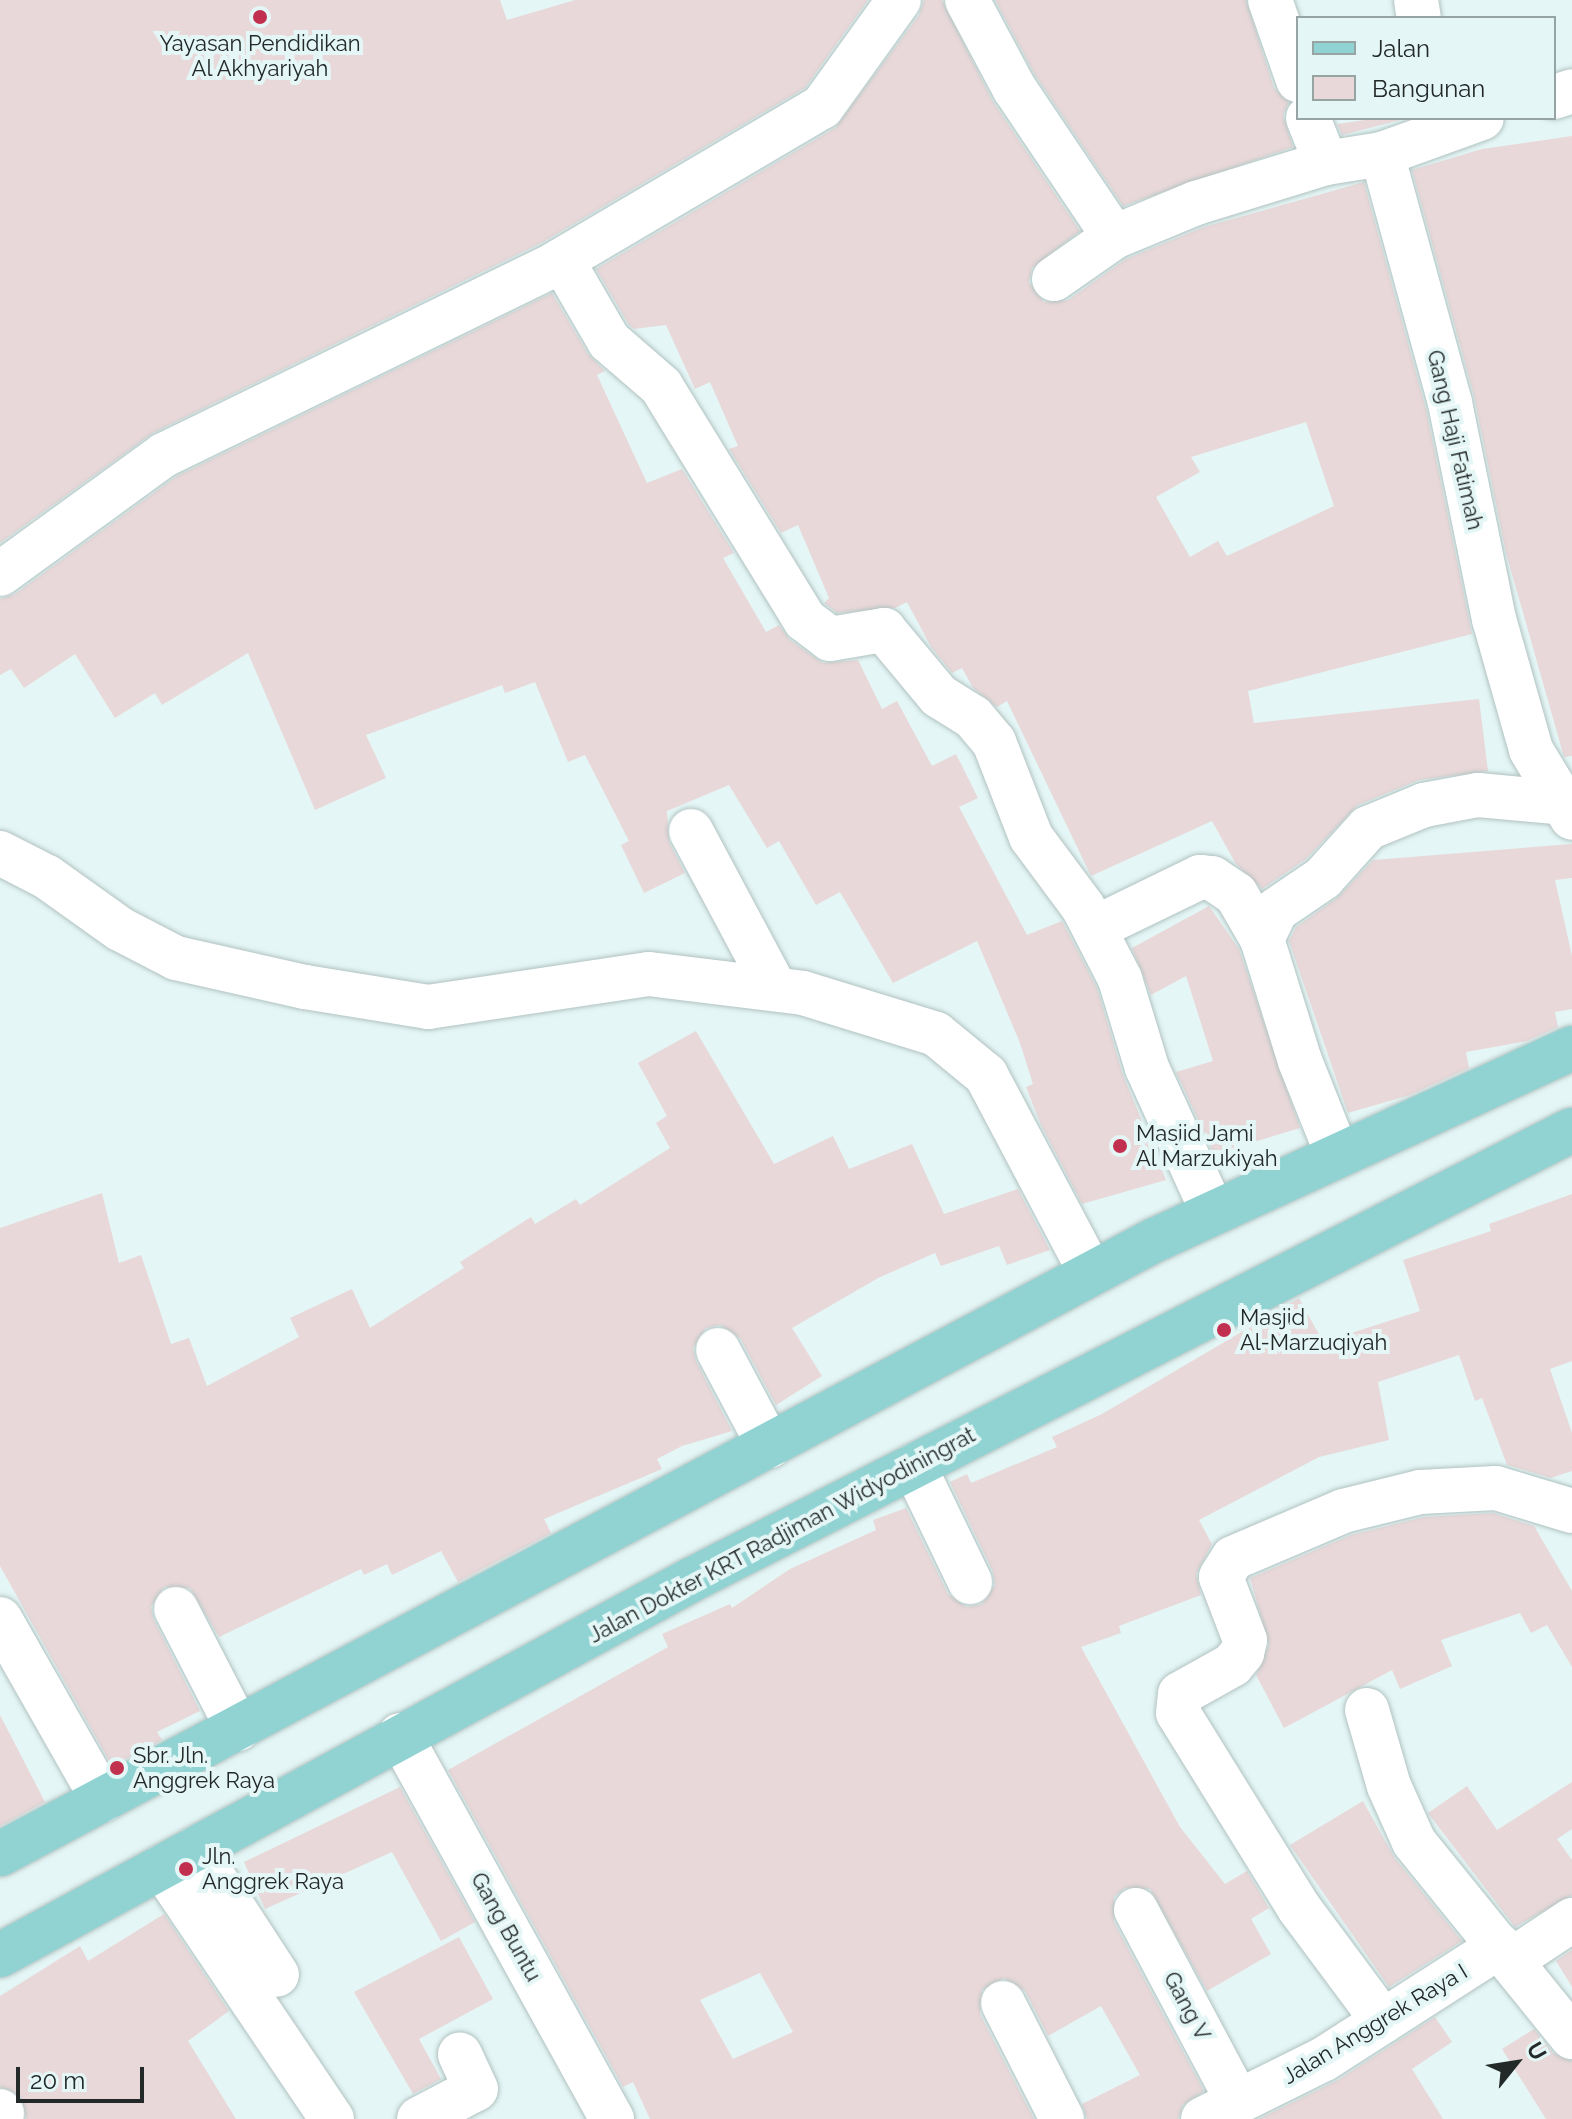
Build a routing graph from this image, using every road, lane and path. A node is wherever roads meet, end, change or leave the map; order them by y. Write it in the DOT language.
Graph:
graph roads {
  1 [pos="899,0"];
  2 [pos="967,0"];
  3 [pos="1270,0"];
  4 [pos="1296,74"];
  5 [pos="1309,120"];
  6 [pos="1474,120"];
  7 [pos="1404,138"];
  8 [pos="1326,163"];
  9 [pos="1114,237"];
  10 [pos="562,260"];
  11 [pos="1054,279"];
  12 [pos="0,574"];
  13 [pos="1568,811"];
  14 [pos="691,831"];
  15 [pos="0,853"];
  16 [pos="1095,928"];
  17 [pos="1262,939"];
  18 [pos="775,988"];
  19 [pos="1572,1048"];
  20 [pos="1572,1130"];
  21 [pos="1337,1154"];
  22 [pos="1213,1213"];
  23 [pos="1091,1273"];
  24 [pos="718,1350"];
  25 [pos="769,1446"];
  26 [pos="914,1466"];
  27 [pos="1572,1511"];
  28 [pos="970,1582"];
  29 [pos="176,1609"];
  30 [pos="0,1619"];
  31 [pos="1367,1710"];
  32 [pos="238,1729"];
  33 [pos="400,1735"];
  34 [pos="103,1800"];
  35 [pos="0,1854"];
  36 [pos="179,1858"];
  37 [pos="1136,1910"];
  38 [pos="1572,1920"];
  39 [pos="1507,1953"];
  40 [pos="0,1955"];
  41 [pos="277,1975"];
  42 [pos="1003,2003"];
  43 [pos="1383,2021"];
  44 [pos="1572,2037"];
  45 [pos="460,2054"];
  46 [pos="1220,2111"];
  47 [pos="332,2119"];
  48 [pos="419,2119"];
  49 [pos="612,2119"];
  50 [pos="1062,2119"];
  1 -- 10 [label="street"];
  2 -- 9 [label="street"];
  3 -- 4 [label="street"];
  5 -- 8 [label="street"];
  6 -- 7 [label="street"];
  7 -- 8 [label="street"];
  7 -- 13 [label="street, Gang Haji Fatimah"];
  8 -- 9 [label="street"];
  9 -- 11 [label="street"];
  10 -- 12 [label="street"];
  10 -- 16 [label="street"];
  13 -- 17 [label="street"];
  14 -- 18 [label="street"];
  15 -- 18 [label="street"];
  16 -- 17 [label="street"];
  16 -- 22 [label="street"];
  17 -- 21 [label="street"];
  18 -- 23 [label="street"];
  19 -- 21 [label="main road"];
  20 -- 26 [label="main road, Jalan Dokter KRT Radjiman Widyodiningrat"];
  21 -- 22 [label="main road"];
  22 -- 23 [label="main road"];
  23 -- 25 [label="main road"];
  24 -- 25 [label="street"];
  25 -- 32 [label="main road"];
  26 -- 28 [label="street"];
  26 -- 33 [label="main road, Jalan Dokter KRT Radjiman Widyodiningrat"];
  27 -- 43 [label="street"];
  29 -- 32 [label="street"];
  30 -- 34 [label="street"];
  31 -- 39 [label="street"];
  32 -- 34 [label="main road"];
  33 -- 36 [label="main road, Jalan Dokter KRT Radjiman Widyodiningrat"];
  33 -- 49 [label="street, Gang Buntu"];
  34 -- 35 [label="main road"];
  36 -- 40 [label="main road, Jalan Dokter KRT Radjiman Widyodiningrat"];
  36 -- 41 [label="street"];
  36 -- 47 [label="street"];
  37 -- 46 [label="street, Gang V"];
  38 -- 39 [label="street, Jalan Anggrek Raya I"];
  39 -- 43 [label="street, Jalan Anggrek Raya I"];
  39 -- 44 [label="street"];
  42 -- 50 [label="street"];
  43 -- 46 [label="street, Jalan Anggrek Raya I"];
  45 -- 48 [label="street"];
}
